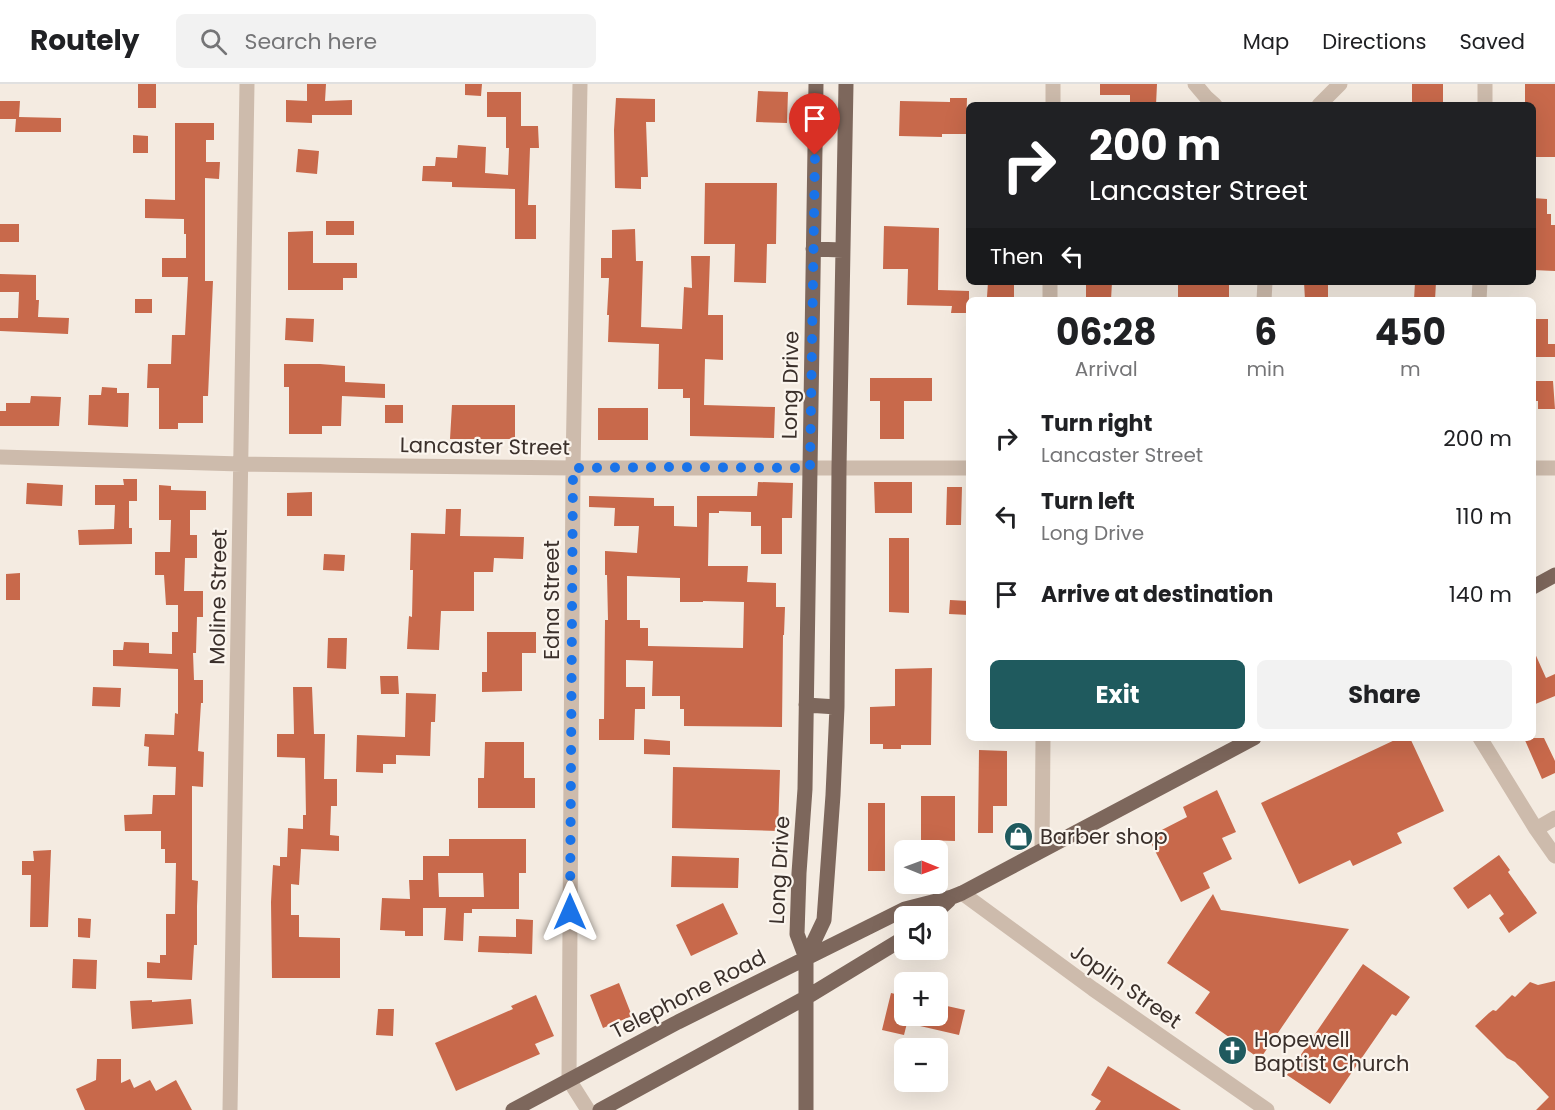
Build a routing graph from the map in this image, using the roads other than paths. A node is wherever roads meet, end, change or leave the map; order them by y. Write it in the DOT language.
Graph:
graph roads {
  1 [pos="248,84"];
  2 [pos="580,84"];
  3 [pos="816,84"];
  4 [pos="846,84"];
  5 [pos="1053,84"];
  6 [pos="1195,84"];
  7 [pos="1340,84"];
  8 [pos="1485,84"];
  9 [pos="1053,102"];
  10 [pos="1212,102"];
  11 [pos="1323,102"];
  12 [pos="1485,102"];
  13 [pos="813,249"];
  14 [pos="843,250"];
  15 [pos="0,457"];
  16 [pos="241,464"];
  17 [pos="573,468"];
  18 [pos="810,468"];
  19 [pos="839,468"];
  20 [pos="966,468"];
  21 [pos="1536,468"];
  22 [pos="1555,468"];
  23 [pos="1555,575"];
  24 [pos="1536,584"];
  25 [pos="806,705"];
  26 [pos="837,707"];
  27 [pos="1043,741"];
  28 [pos="1248,741"];
  29 [pos="1482,741"];
  30 [pos="1555,818"];
  31 [pos="1536,829"];
  32 [pos="1042,850"];
  33 [pos="1555,856"];
  34 [pos="957,895"];
  35 [pos="944,906"];
  36 [pos="894,944"];
  37 [pos="806,958"];
  38 [pos="807,998"];
  39 [pos="569,1080"];
  40 [pos="1253,1106"];
  41 [pos="230,1110"];
  42 [pos="513,1110"];
  43 [pos="588,1110"];
  44 [pos="600,1110"];
  45 [pos="806,1110"];
  46 [pos="1267,1110"];
  1 -- 16 [label="street, Moline Street"];
  2 -- 17 [label="street, Edna Street"];
  3 -- 13 [label="main road, Long Drive"];
  4 -- 14 [label="main road, Long Drive"];
  5 -- 9 [label="street"];
  6 -- 10 [label="street"];
  7 -- 11 [label="street"];
  8 -- 12 [label="street"];
  13 -- 14 [label="main road"];
  13 -- 18 [label="main road, Long Drive"];
  14 -- 19 [label="main road, Long Drive"];
  15 -- 16 [label="street, Lancaster Street"];
  16 -- 17 [label="street, Lancaster Street"];
  16 -- 41 [label="street, Moline Street"];
  17 -- 18 [label="street, Lancaster Street"];
  17 -- 39 [label="street, Edna Street"];
  18 -- 19 [label="street, Lancaster Street"];
  18 -- 25 [label="main road, Long Drive"];
  19 -- 20 [label="street, Lancaster Street"];
  19 -- 26 [label="main road, Long Drive"];
  21 -- 22 [label="street"];
  23 -- 24 [label="main road"];
  25 -- 26 [label="main road"];
  25 -- 37 [label="main road, Long Drive"];
  26 -- 37 [label="main road, Long Drive"];
  27 -- 32 [label="street"];
  28 -- 32 [label="main road, Telephone Road"];
  29 -- 31 [label="street"];
  30 -- 31 [label="street"];
  31 -- 33 [label="street"];
  32 -- 34 [label="main road, Telephone Road"];
  34 -- 35 [label="main road, Telephone Road"];
  34 -- 37 [label="main road, Telephone Road"];
  34 -- 40 [label="street, Joplin Street"];
  36 -- 38 [label="main road"];
  37 -- 38 [label="main road"];
  37 -- 39 [label="main road, Telephone Road"];
  38 -- 44 [label="main road"];
  38 -- 45 [label="main road"];
  39 -- 42 [label="main road, Telephone Road"];
  39 -- 43 [label="street"];
  40 -- 46 [label="street, Joplin Street"];
}
